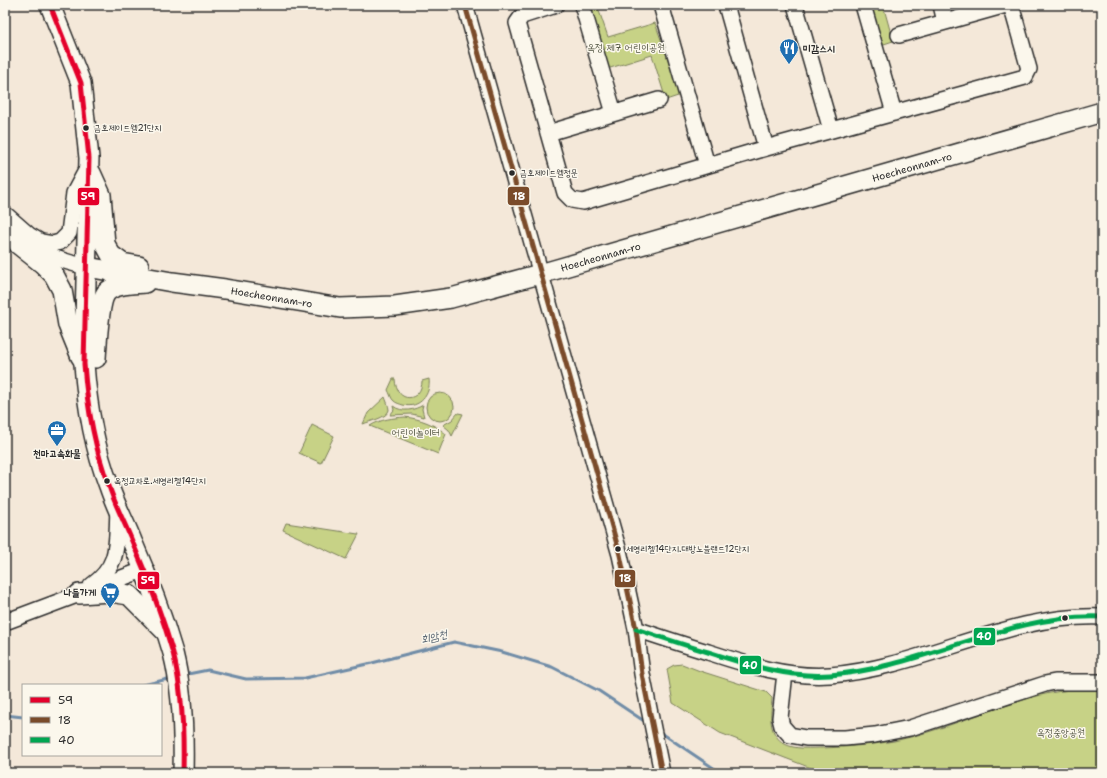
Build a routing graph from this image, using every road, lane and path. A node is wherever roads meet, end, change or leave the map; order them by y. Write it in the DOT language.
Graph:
graph roads {
  1 [pos="50,5"];
  2 [pos="465,5"];
  3 [pos="556,5"];
  4 [pos="582,5"];
  5 [pos="661,5"];
  6 [pos="726,5"];
  7 [pos="796,5"];
  8 [pos="863,5"];
  9 [pos="940,5"];
  10 [pos="1006,5"];
  11 [pos="1011,5"];
  12 [pos="945,22"];
  13 [pos="899,35"];
  14 [pos="659,100"];
  15 [pos="1102,112"];
  16 [pos="614,113"];
  17 [pos="894,113"];
  18 [pos="831,130"];
  19 [pos="548,133"];
  20 [pos="766,148"];
  21 [pos="707,165"];
  22 [pos="88,167"];
  23 [pos="5,214"];
  24 [pos="5,218"];
  25 [pos="5,224"];
  26 [pos="87,267"];
  27 [pos="540,274"];
  28 [pos="172,282"];
  29 [pos="84,364"];
  30 [pos="86,394"];
  31 [pos="118,509"];
  32 [pos="143,570"];
  33 [pos="79,594"];
  34 [pos="1102,617"];
  35 [pos="5,622"];
  36 [pos="636,629"];
  37 [pos="166,632"];
  38 [pos="785,673"];
  39 [pos="1102,682"];
  40 [pos="183,773"];
  41 [pos="662,773"];
  1 -- 22 [label="main road"];
  2 -- 27 [label="street"];
  3 -- 19 [label="street"];
  4 -- 16 [label="street"];
  5 -- 21 [label="street"];
  6 -- 20 [label="street"];
  7 -- 18 [label="street"];
  8 -- 17 [label="street"];
  9 -- 12 [label="street"];
  10 -- 12 [label="street"];
  11 -- 17 [label="street"];
  12 -- 13 [label="street"];
  14 -- 16 [label="street"];
  15 -- 27 [label="main road, Hoecheonnam-ro"];
  16 -- 19 [label="street"];
  17 -- 18 [label="street"];
  18 -- 20 [label="street"];
  19 -- 21 [label="street"];
  20 -- 21 [label="street"];
  22 -- 23 [label="street"];
  22 -- 26 [label="main road"];
  22 -- 28 [label="main road"];
  24 -- 26 [label="street"];
  25 -- 29 [label="main road"];
  26 -- 28 [label="main road, Hoecheonnam-ro"];
  26 -- 29 [label="main road"];
  27 -- 28 [label="main road, Hoecheonnam-ro"];
  27 -- 36 [label="street"];
  28 -- 30 [label="main road"];
  29 -- 30 [label="main road"];
  30 -- 31 [label="main road"];
  31 -- 32 [label="main road"];
  31 -- 33 [label="street"];
  32 -- 33 [label="street"];
  32 -- 37 [label="main road"];
  33 -- 35 [label="street"];
  33 -- 37 [label="main road"];
  34 -- 38 [label="street"];
  36 -- 38 [label="street"];
  36 -- 41 [label="street"];
  37 -- 40 [label="main road"];
  38 -- 39 [label="street"];
}
